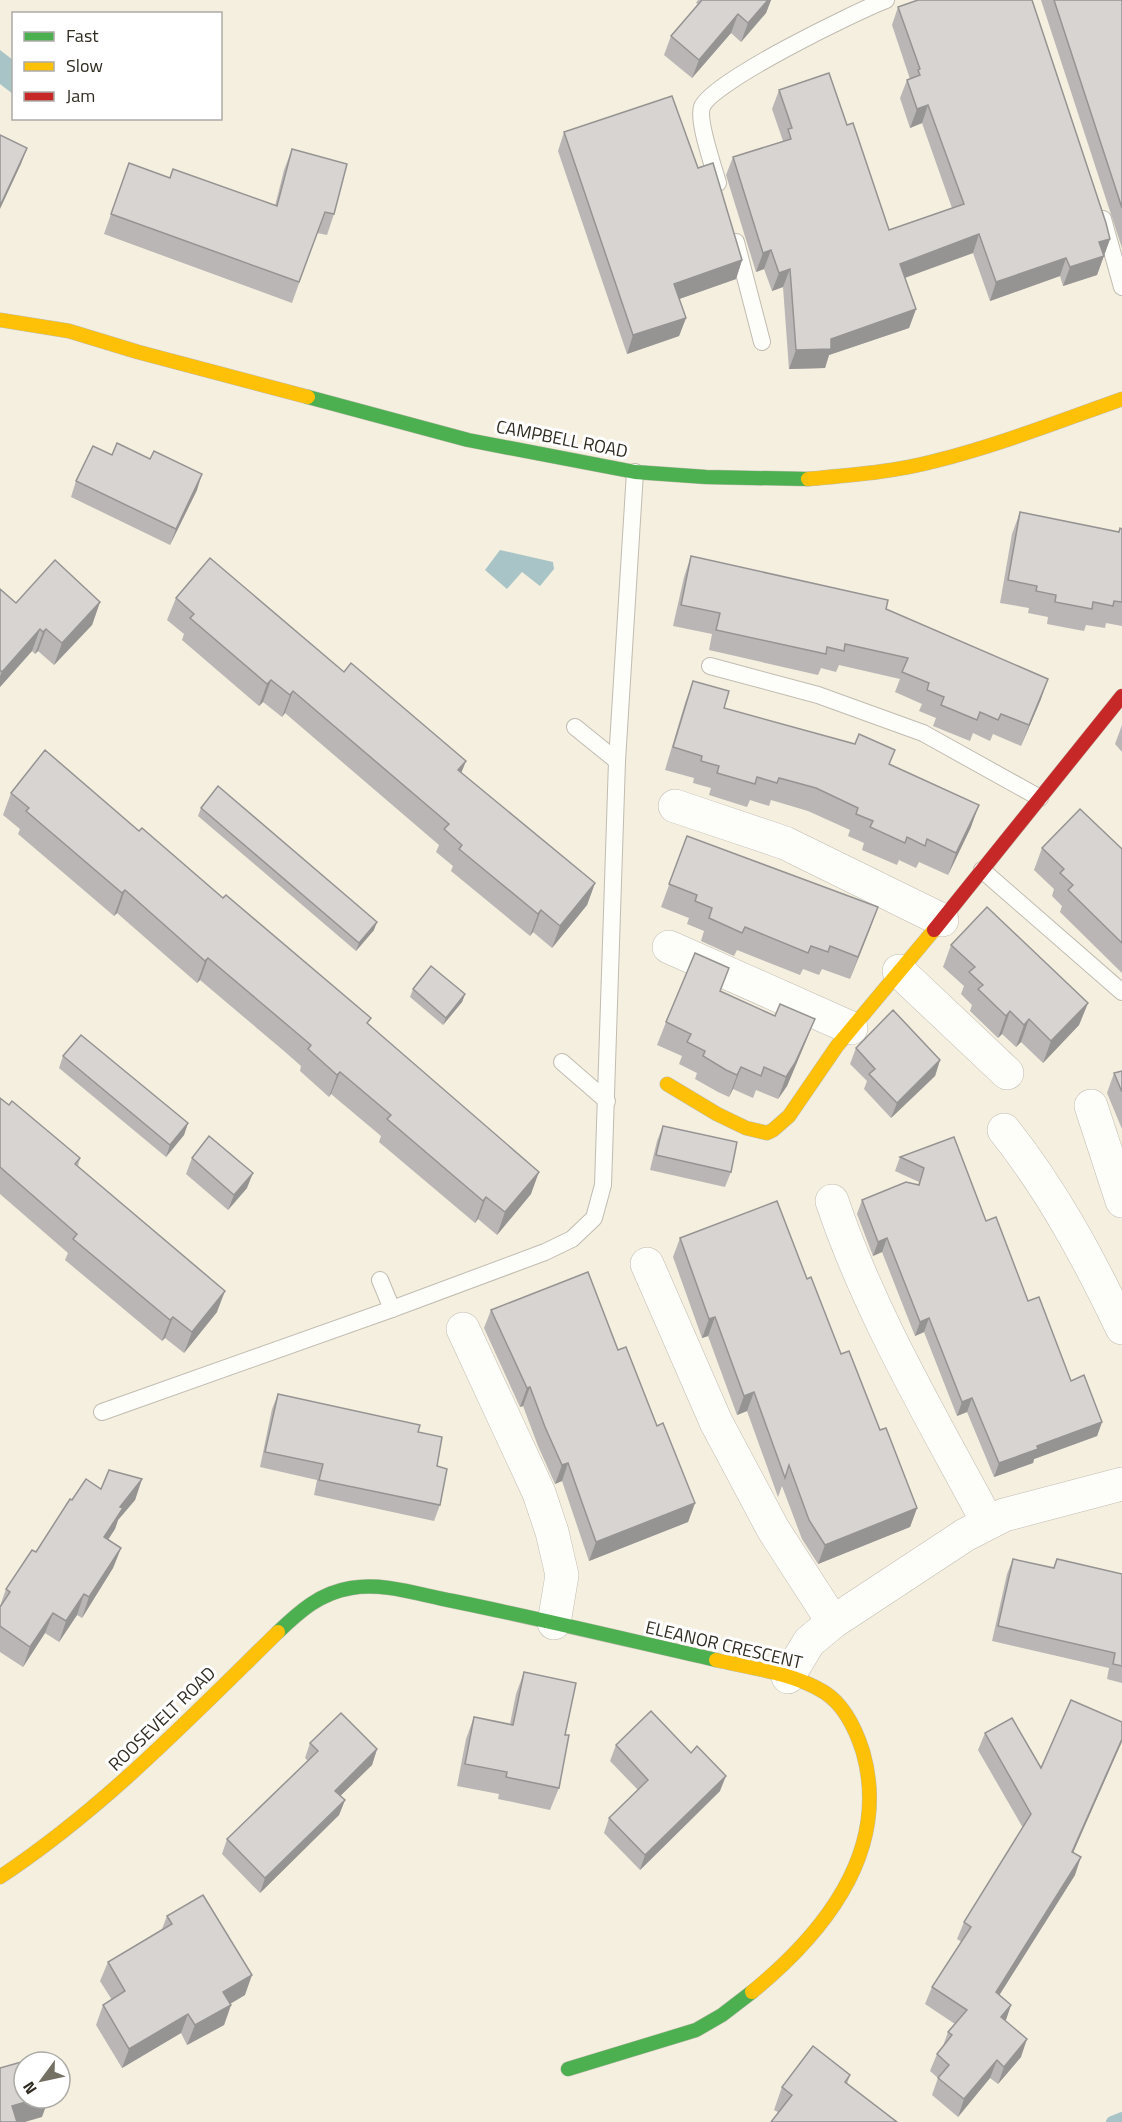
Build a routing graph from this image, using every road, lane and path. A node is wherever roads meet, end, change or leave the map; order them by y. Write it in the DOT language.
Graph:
graph roads {
  1 [pos="886,0"];
  2 [pos="722,196"];
  3 [pos="1098,205"];
  4 [pos="733,230"];
  5 [pos="1122,287"];
  6 [pos="0,320"];
  7 [pos="762,342"];
  8 [pos="1122,399"];
  9 [pos="635,472"];
  10 [pos="710,666"];
  11 [pos="1122,696"];
  12 [pos="575,727"];
  13 [pos="617,761"];
  14 [pos="1040,798"];
  15 [pos="675,806"];
  16 [pos="982,870"];
  17 [pos="942,920"];
  18 [pos="669,947"];
  19 [pos="900,971"];
  20 [pos="1122,992"];
  21 [pos="851,1028"];
  22 [pos="562,1062"];
  23 [pos="1007,1073"];
  24 [pos="668,1084"];
  25 [pos="608,1101"];
  26 [pos="1091,1106"];
  27 [pos="1004,1130"];
  28 [pos="832,1201"];
  29 [pos="1122,1201"];
  30 [pos="647,1263"];
  31 [pos="380,1280"];
  32 [pos="392,1309"];
  33 [pos="1122,1328"];
  34 [pos="463,1329"];
  35 [pos="102,1412"];
  36 [pos="1122,1484"];
  37 [pos="988,1523"];
  38 [pos="348,1588"];
  39 [pos="833,1622"];
  40 [pos="554,1623"];
  41 [pos="788,1677"];
  42 [pos="0,1877"];
  43 [pos="568,2069"];
  1 -- 2 [label="lane"];
  3 -- 5 [label="lane"];
  4 -- 7 [label="lane"];
  6 -- 9 [label="street, CAMPBELL ROAD"];
  8 -- 9 [label="street, CAMPBELL ROAD"];
  9 -- 13 [label="lane"];
  10 -- 14 [label="lane"];
  11 -- 14 [label="street"];
  12 -- 13 [label="lane"];
  13 -- 25 [label="lane"];
  14 -- 16 [label="street"];
  15 -- 17 [label="street"];
  16 -- 17 [label="street"];
  16 -- 20 [label="lane"];
  17 -- 19 [label="street"];
  18 -- 21 [label="street"];
  19 -- 21 [label="street"];
  19 -- 23 [label="street"];
  21 -- 24 [label="street"];
  22 -- 25 [label="lane"];
  25 -- 32 [label="lane"];
  26 -- 29 [label="street"];
  27 -- 33 [label="street"];
  28 -- 37 [label="street"];
  30 -- 39 [label="street"];
  31 -- 32 [label="lane"];
  32 -- 35 [label="lane"];
  34 -- 40 [label="street"];
  36 -- 37 [label="street"];
  37 -- 39 [label="street"];
  38 -- 40 [label="street, ELEANOR CRESCENT"];
  38 -- 42 [label="street, ROOSEVELT ROAD"];
  39 -- 41 [label="street"];
  40 -- 41 [label="street, ELEANOR CRESCENT"];
  41 -- 43 [label="street, ELEANOR CRESCENT"];
}
